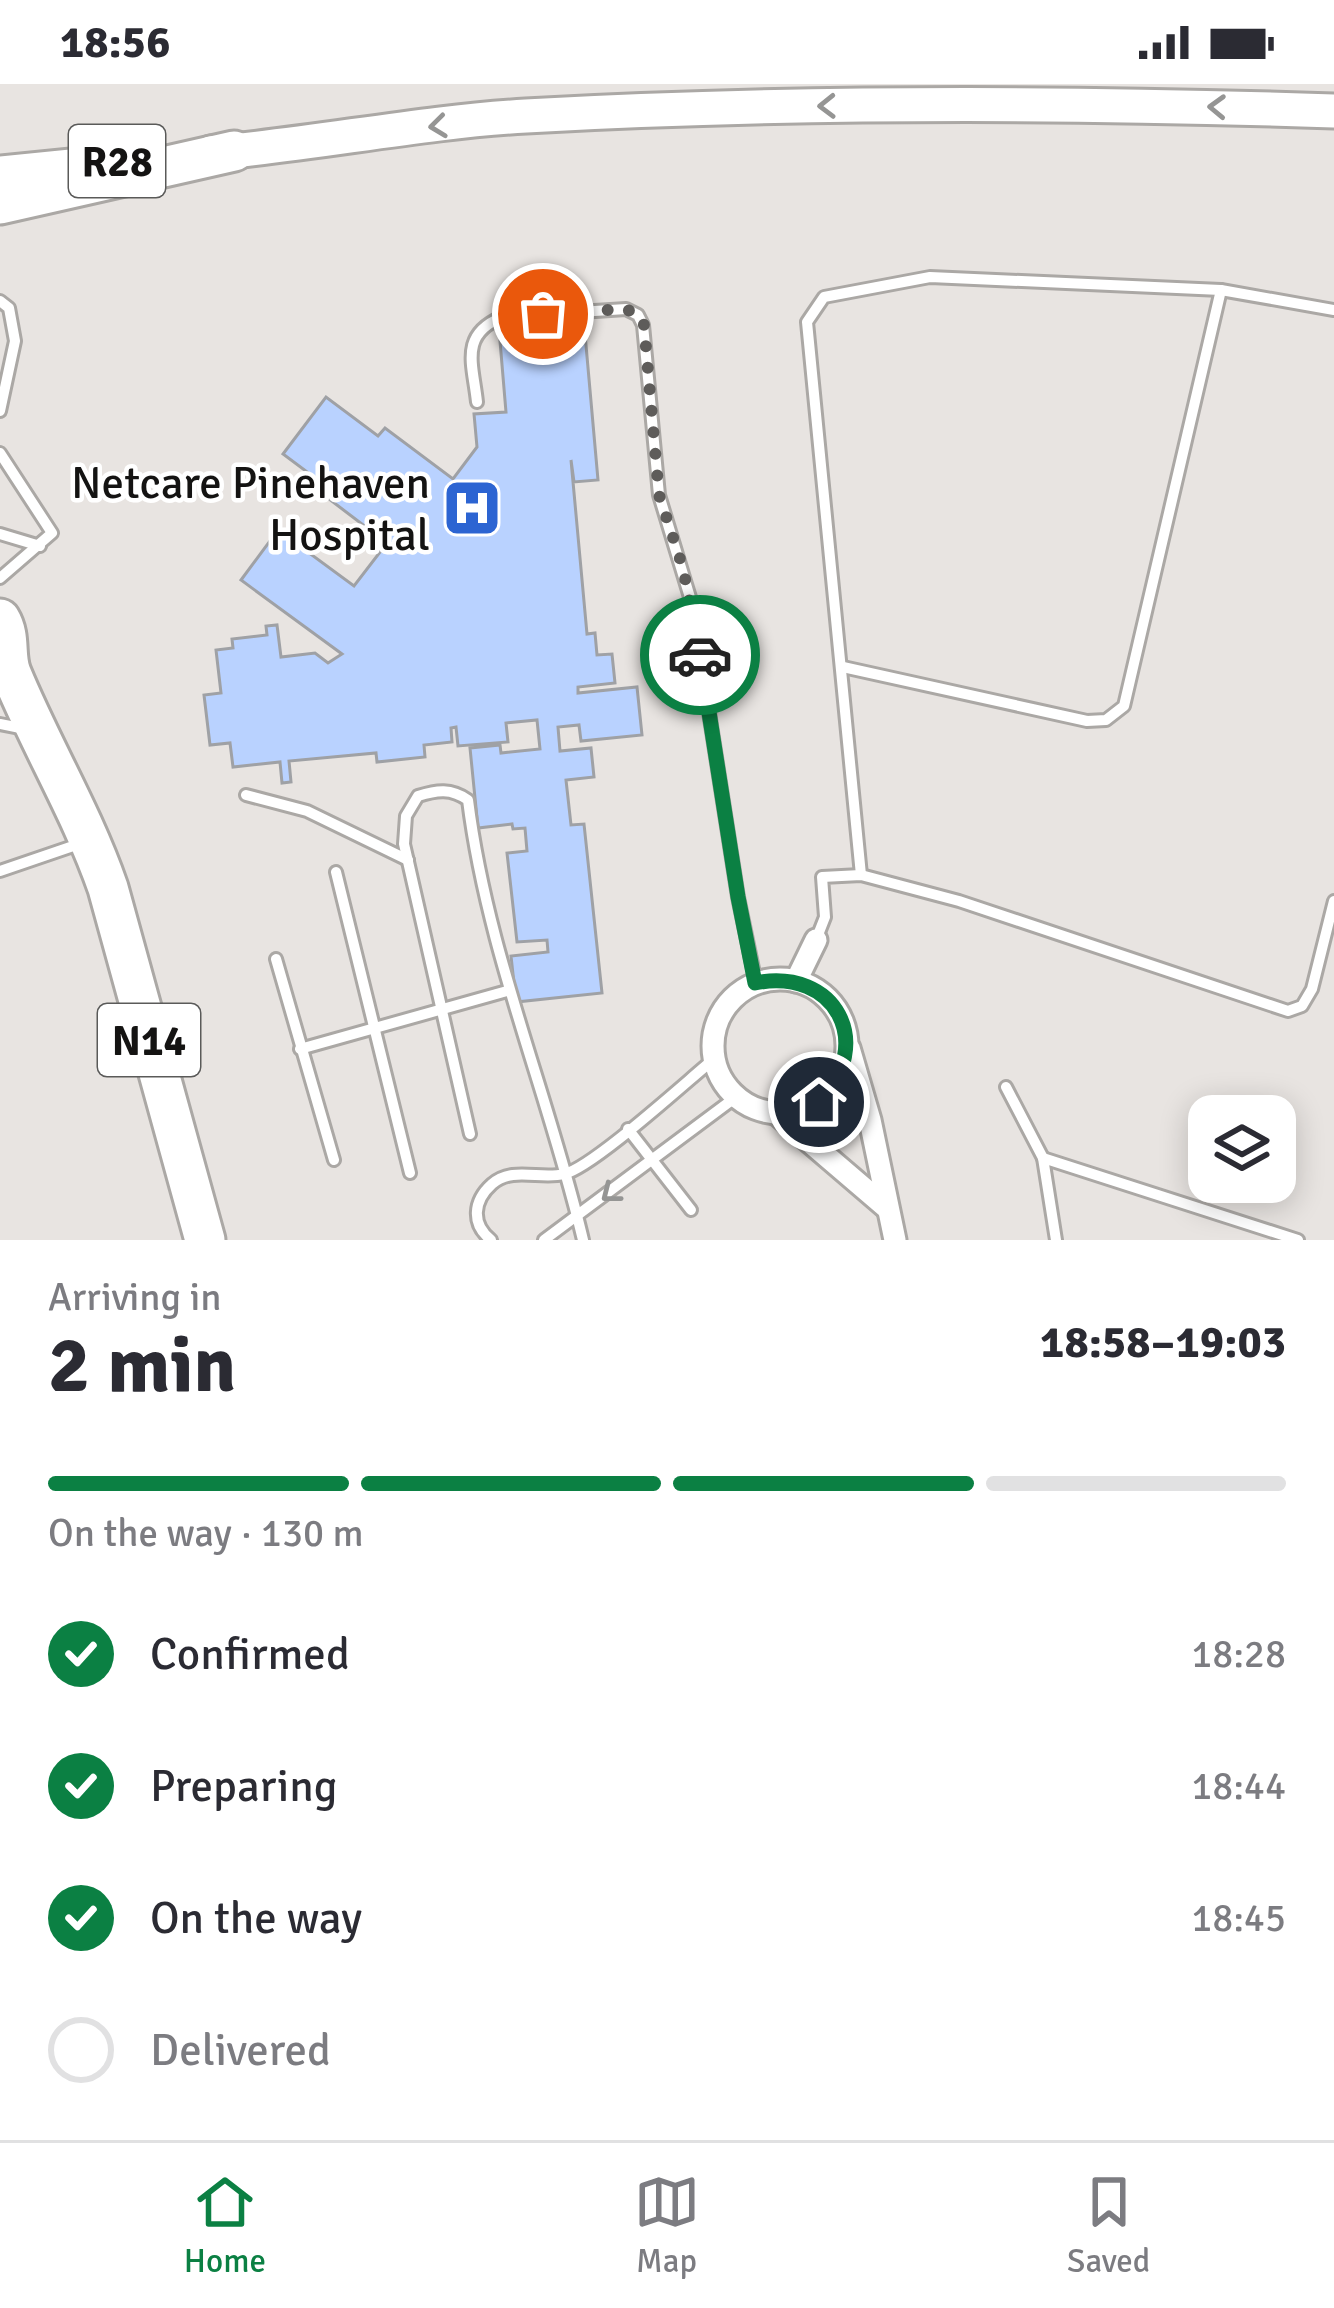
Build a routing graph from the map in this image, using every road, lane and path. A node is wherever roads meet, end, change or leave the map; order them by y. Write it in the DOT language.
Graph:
graph roads {
  1 [pos="1334,111"];
  2 [pos="234,151"];
  3 [pos="0,172"];
  4 [pos="0,204"];
  5 [pos="1221,290"];
  6 [pos="0,301"];
  7 [pos="1334,310"];
  8 [pos="476,403"];
  9 [pos="0,411"];
  10 [pos="0,453"];
  11 [pos="0,534"];
  12 [pos="40,546"];
  13 [pos="0,578"];
  14 [pos="0,620"];
  15 [pos="4,665"];
  16 [pos="843,667"];
  17 [pos="0,724"];
  18 [pos="40,733"];
  19 [pos="246,795"];
  20 [pos="91,840"];
  21 [pos="408,860"];
  22 [pos="0,871"];
  23 [pos="336,872"];
  24 [pos="861,875"];
  25 [pos="1334,901"];
  26 [pos="816,940"];
  27 [pos="276,959"];
  28 [pos="796,981"];
  29 [pos="755,983"];
  30 [pos="507,991"];
  31 [pos="440,1008"];
  32 [pos="373,1027"];
  33 [pos="848,1045"];
  34 [pos="300,1048"];
  35 [pos="714,1059"];
  36 [pos="1006,1087"];
  37 [pos="736,1097"];
  38 [pos="776,1113"];
  39 [pos="628,1129"];
  40 [pos="470,1134"];
  41 [pos="1043,1158"];
  42 [pos="334,1160"];
  43 [pos="652,1161"];
  44 [pos="410,1173"];
  45 [pos="565,1174"];
  46 [pos="887,1208"];
  47 [pos="691,1210"];
  48 [pos="578,1218"];
  49 [pos="205,1240"];
  50 [pos="491,1240"];
  51 [pos="544,1240"];
  52 [pos="583,1240"];
  53 [pos="895,1240"];
  54 [pos="1056,1240"];
  55 [pos="1298,1240"];
  1 -- 2 [label="main road, R28, one-way"];
  2 -- 3 [label="main road, R28"];
  2 -- 4 [label="highway"];
  5 -- 7 [label="lane"];
  5 -- 16 [label="lane"];
  5 -- 16 [label="lane"];
  6 -- 9 [label="lane"];
  8 -- 29 [label="lane"];
  10 -- 12 [label="lane"];
  11 -- 12 [label="lane"];
  12 -- 13 [label="lane"];
  14 -- 15 [label="highway, N14"];
  15 -- 18 [label="highway, N14"];
  16 -- 24 [label="lane"];
  17 -- 18 [label="lane"];
  18 -- 20 [label="highway, N14"];
  19 -- 21 [label="lane"];
  20 -- 22 [label="lane"];
  20 -- 49 [label="highway, N14"];
  21 -- 30 [label="lane"];
  21 -- 31 [label="lane"];
  23 -- 32 [label="lane"];
  24 -- 25 [label="lane"];
  24 -- 26 [label="lane"];
  26 -- 28 [label="street"];
  27 -- 34 [label="lane"];
  28 -- 29 [label="street"];
  28 -- 33 [label="street"];
  29 -- 35 [label="street"];
  30 -- 31 [label="lane"];
  30 -- 45 [label="lane"];
  31 -- 32 [label="lane"];
  31 -- 40 [label="lane"];
  32 -- 34 [label="lane"];
  32 -- 44 [label="lane"];
  33 -- 38 [label="street"];
  33 -- 46 [label="street"];
  34 -- 42 [label="lane"];
  35 -- 37 [label="street"];
  35 -- 39 [label="lane"];
  36 -- 41 [label="lane"];
  37 -- 38 [label="street"];
  37 -- 43 [label="lane"];
  38 -- 46 [label="street"];
  39 -- 43 [label="lane"];
  39 -- 45 [label="lane"];
  41 -- 54 [label="lane"];
  41 -- 55 [label="lane"];
  43 -- 47 [label="lane"];
  43 -- 48 [label="lane, one-way"];
  45 -- 48 [label="lane"];
  45 -- 50 [label="lane"];
  46 -- 53 [label="street"];
  48 -- 51 [label="lane"];
  48 -- 52 [label="lane"];
}
